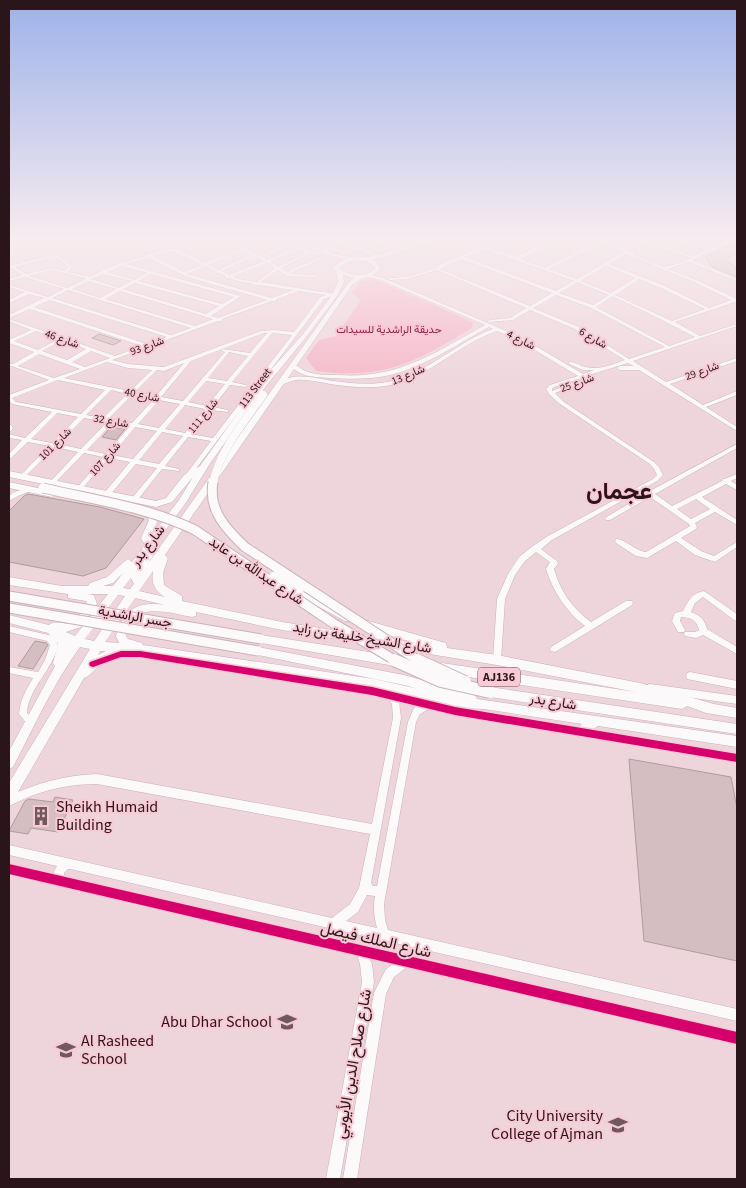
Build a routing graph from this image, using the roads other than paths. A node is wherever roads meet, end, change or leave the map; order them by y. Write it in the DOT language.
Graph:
graph roads {
  1 [pos="27,293"];
  2 [pos="35,293"];
  3 [pos="60,293"];
  4 [pos="83,293"];
  5 [pos="112,293"];
  6 [pos="130,293"];
  7 [pos="176,293"];
  8 [pos="228,293"];
  9 [pos="242,293"];
  10 [pos="250,293"];
  11 [pos="290,293"];
  12 [pos="316,293"];
  13 [pos="320,293"];
  14 [pos="343,293"];
  15 [pos="417,293"];
  16 [pos="422,293"];
  17 [pos="494,293"];
  18 [pos="555,293"];
  19 [pos="561,293"];
  20 [pos="673,293"];
  21 [pos="721,293"];
  22 [pos="613,294"];
  23 [pos="333,295"];
  24 [pos="238,296"];
  25 [pos="285,296"];
  26 [pos="51,298"];
  27 [pos="322,298"];
  28 [pos="101,299"];
  29 [pos="274,300"];
  30 [pos="736,301"];
  31 [pos="9,302"];
  32 [pos="223,306"];
  33 [pos="30,307"];
  34 [pos="593,307"];
  35 [pos="530,308"];
  36 [pos="708,310"];
  37 [pos="10,316"];
  38 [pos="207,316"];
  39 [pos="511,319"];
  40 [pos="220,320"];
  41 [pos="672,322"];
  42 [pos="489,323"];
  43 [pos="737,325"];
  44 [pos="196,328"];
  45 [pos="508,328"];
  46 [pos="730,328"];
  47 [pos="498,329"];
  48 [pos="34,330"];
  49 [pos="271,331"];
  50 [pos="737,332"];
  51 [pos="298,336"];
  52 [pos="173,337"];
  53 [pos="700,338"];
  54 [pos="61,339"];
  55 [pos="9,342"];
  56 [pos="147,346"];
  57 [pos="670,348"];
  58 [pos="90,349"];
  59 [pos="218,349"];
  60 [pos="228,351"];
  61 [pos="38,352"];
  62 [pos="619,353"];
  63 [pos="252,354"];
  64 [pos="116,358"];
  65 [pos="190,360"];
  66 [pos="108,361"];
  67 [pos="631,361"];
  68 [pos="735,361"];
  69 [pos="68,362"];
  70 [pos="571,363"];
  71 [pos="564,364"];
  72 [pos="11,365"];
  73 [pos="293,365"];
  74 [pos="620,365"];
  75 [pos="86,369"];
  76 [pos="602,369"];
  77 [pos="643,369"];
  78 [pos="154,370"];
  79 [pos="393,374"];
  80 [pos="368,377"];
  81 [pos="587,377"];
  82 [pos="204,379"];
  83 [pos="56,380"];
  84 [pos="401,380"];
  85 [pos="565,382"];
  86 [pos="229,383"];
  87 [pos="281,383"];
  88 [pos="666,384"];
  89 [pos="244,386"];
  90 [pos="369,386"];
  91 [pos="109,389"];
  92 [pos="9,390"];
  93 [pos="131,393"];
  94 [pos="551,393"];
  95 [pos="737,393"];
  96 [pos="18,394"];
  97 [pos="9,397"];
  98 [pos="158,398"];
  99 [pos="184,403"];
  100 [pos="702,407"];
  101 [pos="209,408"];
  102 [pos="56,411"];
  103 [pos="226,411"];
  104 [pos="82,416"];
  105 [pos="107,420"];
  106 [pos="9,426"];
  107 [pos="135,426"];
  108 [pos="737,429"];
  109 [pos="9,430"];
  110 [pos="161,430"];
  111 [pos="187,435"];
  112 [pos="9,436"];
  113 [pos="27,440"];
  114 [pos="215,440"];
  115 [pos="54,445"];
  116 [pos="737,446"];
  117 [pos="82,451"];
  118 [pos="108,456"];
  119 [pos="9,457"];
  120 [pos="135,461"];
  121 [pos="161,466"];
  122 [pos="202,467"];
  123 [pos="177,470"];
  124 [pos="737,476"];
  125 [pos="22,477"];
  126 [pos="185,480"];
  127 [pos="725,480"];
  128 [pos="10,481"];
  129 [pos="47,486"];
  130 [pos="737,488"];
  131 [pos="31,489"];
  132 [pos="79,489"];
  133 [pos="106,494"];
  134 [pos="650,494"];
  135 [pos="696,496"];
  136 [pos="10,498"];
  137 [pos="134,500"];
  138 [pos="182,502"];
  139 [pos="152,504"];
  140 [pos="672,509"];
  141 [pos="715,509"];
  142 [pos="147,514"];
  143 [pos="608,518"];
  144 [pos="691,522"];
  145 [pos="737,523"];
  146 [pos="163,526"];
  147 [pos="677,538"];
  148 [pos="171,539"];
  149 [pos="737,540"];
  150 [pos="618,541"];
  151 [pos="147,548"];
  152 [pos="535,548"];
  153 [pos="143,579"];
  154 [pos="9,581"];
  155 [pos="59,587"];
  156 [pos="115,590"];
  157 [pos="133,593"];
  158 [pos="9,596"];
  159 [pos="629,603"];
  160 [pos="9,608"];
  161 [pos="199,608"];
  162 [pos="223,613"];
  163 [pos="686,614"];
  164 [pos="737,618"];
  165 [pos="14,620"];
  166 [pos="591,626"];
  167 [pos="9,629"];
  168 [pos="703,631"];
  169 [pos="261,639"];
  170 [pos="77,642"];
  171 [pos="96,646"];
  172 [pos="130,649"];
  173 [pos="554,649"];
  174 [pos="157,651"];
  175 [pos="737,651"];
  176 [pos="459,654"];
  177 [pos="496,660"];
  178 [pos="93,664"];
  179 [pos="9,670"];
  180 [pos="39,676"];
  181 [pos="690,676"];
  182 [pos="52,680"];
  183 [pos="75,682"];
  184 [pos="737,685"];
  185 [pos="625,686"];
  186 [pos="490,692"];
  187 [pos="391,695"];
  188 [pos="737,700"];
  189 [pos="428,704"];
  190 [pos="484,704"];
  191 [pos="713,709"];
  192 [pos="737,713"];
  193 [pos="30,721"];
  194 [pos="596,721"];
  195 [pos="737,729"];
  196 [pos="395,731"];
  197 [pos="580,732"];
  198 [pos="410,734"];
  199 [pos="734,744"];
  200 [pos="737,758"];
  201 [pos="9,763"];
  202 [pos="15,795"];
  203 [pos="9,801"];
  204 [pos="375,830"];
  205 [pos="9,850"];
  206 [pos="70,864"];
  207 [pos="9,869"];
  208 [pos="59,882"];
  209 [pos="365,884"];
  210 [pos="382,889"];
  211 [pos="334,923"];
  212 [pos="384,935"];
  213 [pos="360,950"];
  214 [pos="406,961"];
  215 [pos="737,1015"];
  216 [pos="737,1038"];
  217 [pos="340,1143"];
  218 [pos="356,1148"];
  219 [pos="333,1179"];
  220 [pos="350,1179"];
  1 -- 31 [label="street"];
  2 -- 26 [label="street"];
  3 -- 26 [label="street"];
  4 -- 28 [label="street"];
  5 -- 28 [label="street"];
  6 -- 38 [label="street"];
  7 -- 32 [label="street"];
  8 -- 24 [label="street"];
  9 -- 24 [label="street"];
  10 -- 29 [label="street"];
  11 -- 25 [label="street, شارع 93"];
  12 -- 27 [label="street"];
  13 -- 23 [label="street"];
  14 -- 73 [label="main road, شارع بدر"];
  15 -- 42 [label="street, شارع 4"];
  16 -- 42 [label="street, شارع 4"];
  17 -- 35 [label="street, شارع 6"];
  18 -- 35 [label="street"];
  19 -- 34 [label="street"];
  20 -- 36 [label="street"];
  21 -- 30 [label="street"];
  22 -- 34 [label="street"];
  22 -- 41 [label="street"];
  23 -- 27 [label="street"];
  23 -- 51 [label="main road, شارع بدر"];
  24 -- 32 [label="street"];
  25 -- 29 [label="street, شارع 93"];
  26 -- 33 [label="street"];
  26 -- 52 [label="street"];
  27 -- 51 [label="street, 113 Street"];
  28 -- 44 [label="street"];
  29 -- 40 [label="street, شارع 93"];
  30 -- 36 [label="street"];
  32 -- 38 [label="street"];
  33 -- 37 [label="street"];
  33 -- 56 [label="street"];
  34 -- 57 [label="street"];
  35 -- 39 [label="street"];
  35 -- 62 [label="street, شارع 6"];
  36 -- 41 [label="street"];
  37 -- 48 [label="street, شارع 46"];
  38 -- 40 [label="street"];
  39 -- 42 [label="street"];
  39 -- 45 [label="street"];
  40 -- 44 [label="street, شارع 93"];
  41 -- 53 [label="street"];
  42 -- 45 [label="street, شارع 4"];
  42 -- 47 [label="street, شارع 4"];
  42 -- 79 [label="street, شارع 13"];
  43 -- 46 [label="street, شارع 25"];
  44 -- 52 [label="street, شارع 93"];
  45 -- 70 [label="street, شارع 4"];
  46 -- 50 [label="street"];
  46 -- 53 [label="street, شارع 25"];
  47 -- 71 [label="street, شارع 4"];
  47 -- 84 [label="street, شارع 13"];
  48 -- 54 [label="street, شارع 46"];
  48 -- 55 [label="street"];
  49 -- 51 [label="street, شارع 107"];
  49 -- 59 [label="street, شارع 107"];
  49 -- 63 [label="street, شارع 111"];
  51 -- 114 [label="street, 113 Street"];
  51 -- 122 [label="main road, شارع بدر"];
  51 -- 186 [label="main road, شارع بدر, bridge"];
  52 -- 56 [label="street, شارع 93"];
  53 -- 57 [label="street, شارع 25"];
  54 -- 58 [label="street, شارع 46"];
  54 -- 61 [label="street"];
  55 -- 61 [label="street"];
  56 -- 64 [label="street, شارع 93"];
  57 -- 67 [label="street, شارع 25"];
  58 -- 64 [label="street, شارع 46"];
  58 -- 69 [label="street"];
  59 -- 60 [label="street"];
  59 -- 65 [label="street, شارع 107"];
  60 -- 63 [label="street"];
  60 -- 82 [label="street"];
  61 -- 69 [label="street"];
  61 -- 72 [label="street"];
  62 -- 67 [label="street, شارع 6"];
  62 -- 74 [label="street"];
  63 -- 86 [label="street, شارع 111"];
  64 -- 66 [label="street, شارع 93"];
  65 -- 78 [label="street, شارع 107"];
  65 -- 98 [label="street, شارع 107"];
  66 -- 75 [label="street, شارع 93"];
  66 -- 78 [label="street"];
  67 -- 74 [label="street, شارع 25"];
  67 -- 77 [label="street, شارع 6"];
  68 -- 88 [label="street, شارع 29"];
  69 -- 75 [label="street"];
  70 -- 76 [label="street"];
  70 -- 81 [label="street, شارع 4"];
  71 -- 81 [label="street, شارع 4"];
  71 -- 85 [label="street"];
  72 -- 83 [label="street, شارع 40"];
  73 -- 80 [label="street, شارع 13"];
  73 -- 87 [label="main road, شارع بدر"];
  74 -- 76 [label="street, شارع 25"];
  74 -- 77 [label="street"];
  74 -- 81 [label="street, شارع 25"];
  75 -- 83 [label="street, شارع 93"];
  76 -- 81 [label="street, شارع 25"];
  77 -- 88 [label="street, شارع 6"];
  78 -- 93 [label="street"];
  79 -- 80 [label="street, شارع 13"];
  79 -- 84 [label="street"];
  80 -- 90 [label="street"];
  81 -- 85 [label="street, شارع 25"];
  81 -- 94 [label="street, شارع 25"];
  82 -- 86 [label="street"];
  82 -- 99 [label="street"];
  83 -- 91 [label="street, شارع 40"];
  83 -- 96 [label="street, شارع 93"];
  84 -- 90 [label="street, شارع 13"];
  85 -- 94 [label="street, شارع 25"];
  86 -- 89 [label="street"];
  86 -- 101 [label="street, شارع 111"];
  87 -- 90 [label="street, شارع 13"];
  87 -- 148 [label="main road, شارع بدر"];
  88 -- 100 [label="street, شارع 6"];
  91 -- 93 [label="street, شارع 40"];
  91 -- 104 [label="street, شارع 101"];
  92 -- 96 [label="street"];
  93 -- 98 [label="street, شارع 40"];
  93 -- 105 [label="street"];
  94 -- 152 [label="street"];
  95 -- 100 [label="street"];
  96 -- 97 [label="street, شارع 93"];
  97 -- 102 [label="street, شارع 32"];
  98 -- 99 [label="street, شارع 40"];
  98 -- 107 [label="street, شارع 107"];
  99 -- 101 [label="street, شارع 40"];
  99 -- 110 [label="street"];
  100 -- 108 [label="street, شارع 6"];
  101 -- 103 [label="street, شارع 40"];
  101 -- 111 [label="street, شارع 111"];
  102 -- 104 [label="street, شارع 32"];
  102 -- 113 [label="street"];
  104 -- 105 [label="street, شارع 32"];
  104 -- 115 [label="street, شارع 101"];
  105 -- 107 [label="street, شارع 32"];
  105 -- 117 [label="street"];
  106 -- 109 [label="street"];
  107 -- 110 [label="street, شارع 32"];
  107 -- 118 [label="street, شارع 107"];
  110 -- 111 [label="street, شارع 32"];
  110 -- 120 [label="street"];
  111 -- 114 [label="street, شارع 32"];
  111 -- 121 [label="street, شارع 111"];
  112 -- 113 [label="street"];
  113 -- 115 [label="street"];
  113 -- 119 [label="street"];
  114 -- 126 [label="street, 113 Street"];
  115 -- 117 [label="street"];
  115 -- 125 [label="street, شارع 101"];
  116 -- 134 [label="street"];
  117 -- 118 [label="street"];
  117 -- 129 [label="street"];
  118 -- 120 [label="street"];
  118 -- 132 [label="street, شارع 107"];
  120 -- 121 [label="street"];
  120 -- 133 [label="street"];
  121 -- 123 [label="street"];
  121 -- 137 [label="street, شارع 111"];
  122 -- 126 [label="main road"];
  122 -- 138 [label="main road, شارع بدر"];
  124 -- 127 [label="street"];
  125 -- 128 [label="main road, شارع عبدالله بن عابد"];
  125 -- 129 [label="main road, شارع عبدالله بن عابد"];
  126 -- 138 [label="main road"];
  126 -- 139 [label="main road"];
  127 -- 130 [label="street"];
  127 -- 135 [label="street"];
  128 -- 129 [label="main road, شارع عبدالله بن عابد"];
  128 -- 131 [label="main road"];
  128 -- 136 [label="street"];
  129 -- 132 [label="main road, شارع عبدالله بن عابد"];
  129 -- 176 [label="main road, شارع عبدالله بن عابد, bridge"];
  129 -- 186 [label="main road, شارع عبدالله بن عابد, bridge"];
  131 -- 136 [label="street"];
  131 -- 142 [label="main road"];
  132 -- 133 [label="main road, شارع عبدالله بن عابد"];
  133 -- 137 [label="main road, شارع عبدالله بن عابد"];
  134 -- 140 [label="street"];
  134 -- 143 [label="street"];
  135 -- 140 [label="street"];
  135 -- 141 [label="street"];
  137 -- 139 [label="main road, شارع عبدالله بن عابد"];
  138 -- 146 [label="main road, شارع بدر"];
  139 -- 142 [label="main road"];
  140 -- 144 [label="street"];
  141 -- 144 [label="street"];
  141 -- 145 [label="street"];
  142 -- 151 [label="main road"];
  144 -- 147 [label="street"];
  146 -- 151 [label="main road, شارع بدر"];
  146 -- 153 [label="main road"];
  147 -- 149 [label="street"];
  147 -- 150 [label="street"];
  148 -- 153 [label="main road, شارع بدر"];
  148 -- 161 [label="main road"];
  151 -- 155 [label="main road"];
  151 -- 156 [label="main road, شارع بدر"];
  152 -- 166 [label="street"];
  152 -- 177 [label="street"];
  153 -- 157 [label="main road, شارع بدر"];
  154 -- 155 [label="main road, شارع الشيخ خليفة بن زايد"];
  155 -- 156 [label="main road, شارع الشيخ خليفة بن زايد"];
  155 -- 165 [label="main road"];
  156 -- 157 [label="main road, شارع الشيخ خليفة بن زايد"];
  156 -- 170 [label="main road, شارع بدر"];
  157 -- 161 [label="main road, شارع الشيخ خليفة بن زايد"];
  157 -- 171 [label="main road, شارع بدر"];
  158 -- 169 [label="main road, جسر الراشدية / AJ136, bridge"];
  159 -- 166 [label="street"];
  160 -- 190 [label="main road, جسر الراشدية / AJ136, bridge"];
  161 -- 162 [label="main road, شارع الشيخ خليفة بن زايد"];
  162 -- 174 [label="main road"];
  162 -- 176 [label="main road, شارع الشيخ خليفة بن زايد"];
  163 -- 164 [label="street"];
  163 -- 168 [label="street"];
  163 -- 168 [label="street"];
  165 -- 170 [label="main road"];
  165 -- 182 [label="main road"];
  166 -- 173 [label="street"];
  167 -- 180 [label="street"];
  168 -- 175 [label="street"];
  169 -- 191 [label="main road, شارع الشيخ خليفة بن زايد / AJ136"];
  170 -- 171 [label="main road"];
  170 -- 182 [label="main road, شارع بدر"];
  171 -- 172 [label="main road"];
  171 -- 183 [label="main road, شارع بدر"];
  172 -- 174 [label="main road"];
  172 -- 178 [label="main road"];
  174 -- 190 [label="main road"];
  176 -- 177 [label="main road, شارع الشيخ خليفة بن زايد"];
  177 -- 185 [label="main road, شارع الشيخ خليفة بن زايد"];
  178 -- 183 [label="main road"];
  178 -- 187 [label="street"];
  179 -- 180 [label="street"];
  180 -- 193 [label="street"];
  181 -- 184 [label="street"];
  182 -- 193 [label="main road, شارع بدر"];
  183 -- 202 [label="main road, شارع بدر"];
  185 -- 188 [label="street"];
  185 -- 191 [label="main road, شارع الشيخ خليفة بن زايد"];
  186 -- 195 [label="main road, شارع بدر"];
  187 -- 189 [label="street"];
  187 -- 196 [label="street"];
  189 -- 197 [label="street"];
  189 -- 198 [label="street"];
  190 -- 194 [label="main road, AJ136"];
  191 -- 192 [label="main road, شارع الشيخ خليفة بن زايد / AJ136"];
  193 -- 201 [label="main road, شارع بدر"];
  194 -- 197 [label="main road"];
  194 -- 199 [label="main road, AJ136"];
  196 -- 198 [label="street"];
  196 -- 204 [label="street"];
  197 -- 200 [label="street"];
  198 -- 210 [label="street"];
  202 -- 203 [label="street"];
  202 -- 204 [label="street"];
  204 -- 209 [label="street"];
  205 -- 206 [label="street, شارع الملك فيصل"];
  206 -- 208 [label="street"];
  206 -- 211 [label="street, شارع الملك فيصل"];
  207 -- 208 [label="street, شارع الملك فيصل"];
  208 -- 213 [label="street, شارع الملك فيصل"];
  209 -- 210 [label="street"];
  209 -- 211 [label="street"];
  210 -- 212 [label="street"];
  211 -- 212 [label="street, شارع الملك فيصل"];
  212 -- 215 [label="street, شارع الملك فيصل"];
  213 -- 214 [label="street, شارع الملك فيصل"];
  213 -- 217 [label="street, شارع صلاح الدين الأيوبي"];
  214 -- 216 [label="street, شارع الملك فيصل"];
  214 -- 218 [label="street, شارع صلاح الدين الأيوبي"];
  217 -- 218 [label="street"];
  217 -- 219 [label="street, شارع صلاح الدين الأيوبي"];
  218 -- 220 [label="street, شارع صلاح الدين الأيوبي"];
}
